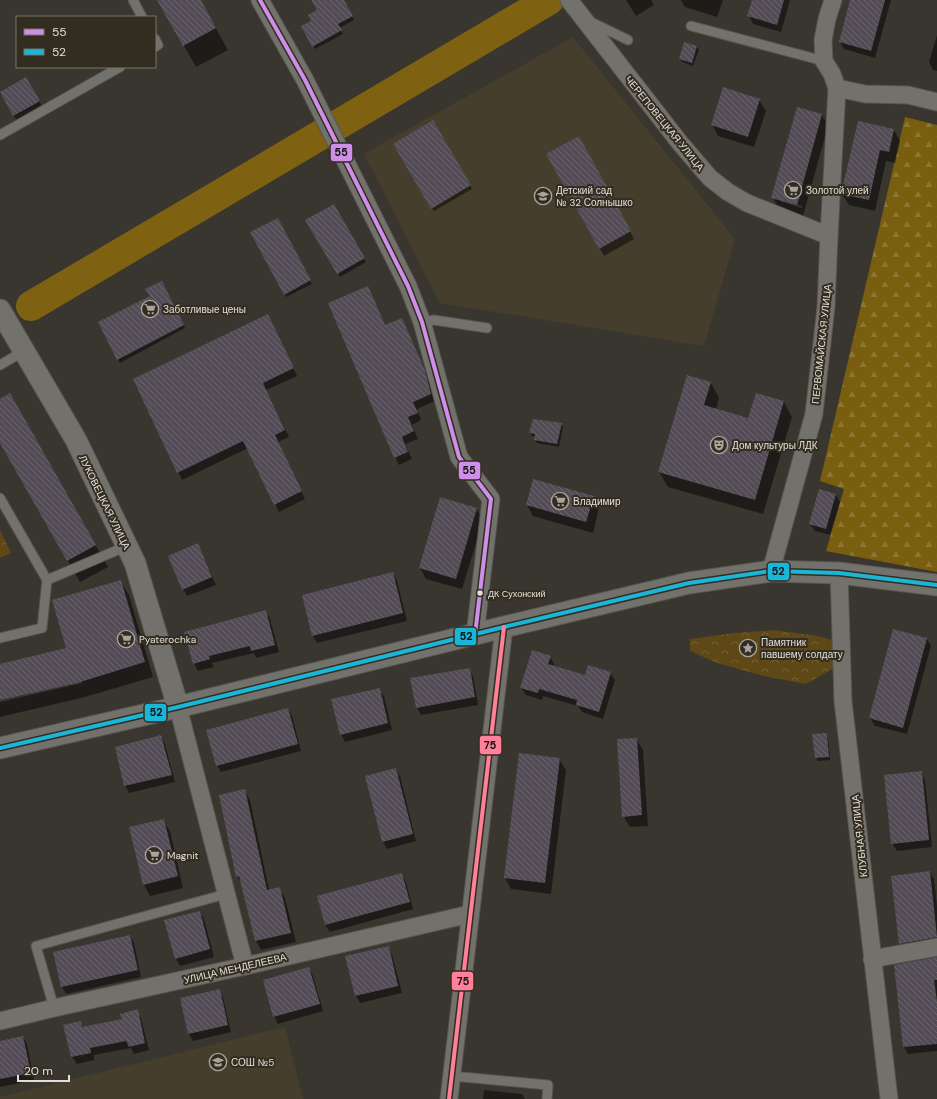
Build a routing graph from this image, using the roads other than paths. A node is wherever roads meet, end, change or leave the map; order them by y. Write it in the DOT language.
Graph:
graph roads {
  1 [pos="133,0"];
  2 [pos="260,0"];
  3 [pos="569,0"];
  4 [pos="833,0"];
  5 [pos="141,16"];
  6 [pos="582,18"];
  7 [pos="691,26"];
  8 [pos="628,40"];
  9 [pos="824,61"];
  10 [pos="118,68"];
  11 [pos="837,88"];
  12 [pos="937,102"];
  13 [pos="0,135"];
  14 [pos="829,236"];
  15 [pos="0,310"];
  16 [pos="422,322"];
  17 [pos="487,328"];
  18 [pos="24,351"];
  19 [pos="0,365"];
  20 [pos="0,498"];
  21 [pos="127,546"];
  22 [pos="771,571"];
  23 [pos="838,573"];
  24 [pos="47,580"];
  25 [pos="937,585"];
  26 [pos="504,627"];
  27 [pos="475,635"];
  28 [pos="0,638"];
  29 [pos="178,707"];
  30 [pos="0,748"];
  31 [pos="226,894"];
  32 [pos="470,914"];
  33 [pos="937,947"];
  34 [pos="872,959"];
  35 [pos="245,966"];
  36 [pos="54,1008"];
  37 [pos="0,1021"];
  38 [pos="452,1076"];
  39 [pos="449,1099"];
  40 [pos="547,1099"];
  41 [pos="889,1099"];
  1 -- 5 [label="lane"];
  2 -- 16 [label="street"];
  3 -- 6 [label="street, ЧЕРЕПОВЕЦКАЯ УЛИЦА"];
  4 -- 9 [label="street, ПЕРВОМАЙСКАЯ УЛИЦА"];
  6 -- 8 [label="lane"];
  6 -- 14 [label="street, ЧЕРЕПОВЕЦКАЯ УЛИЦА"];
  7 -- 9 [label="lane"];
  9 -- 11 [label="street, ПЕРВОМАЙСКАЯ УЛИЦА"];
  10 -- 13 [label="lane"];
  11 -- 12 [label="street"];
  11 -- 14 [label="street, ПЕРВОМАЙСКАЯ УЛИЦА"];
  14 -- 22 [label="street, ПЕРВОМАЙСКАЯ УЛИЦА"];
  15 -- 18 [label="street, ЛУКОВЕЦКАЯ УЛИЦА"];
  16 -- 17 [label="lane"];
  16 -- 27 [label="street"];
  18 -- 19 [label="lane"];
  18 -- 21 [label="street, ЛУКОВЕЦКАЯ УЛИЦА"];
  20 -- 24 [label="lane"];
  21 -- 24 [label="lane"];
  21 -- 29 [label="street, ЛУКОВЕЦКАЯ УЛИЦА"];
  22 -- 23 [label="street"];
  22 -- 26 [label="street"];
  23 -- 25 [label="street"];
  23 -- 34 [label="street, КЛУБНАЯ УЛИЦА"];
  24 -- 28 [label="lane"];
  26 -- 27 [label="street"];
  26 -- 32 [label="street"];
  27 -- 29 [label="street"];
  29 -- 30 [label="street"];
  29 -- 31 [label="street"];
  31 -- 35 [label="street"];
  31 -- 36 [label="lane"];
  32 -- 35 [label="street, УЛИЦА МЕНДЕЛЕЕВА"];
  32 -- 38 [label="street"];
  33 -- 34 [label="street"];
  34 -- 41 [label="street, КЛУБНАЯ УЛИЦА"];
  35 -- 36 [label="street, УЛИЦА МЕНДЕЛЕЕВА"];
  36 -- 37 [label="street, УЛИЦА МЕНДЕЛЕЕВА"];
  38 -- 39 [label="street"];
  38 -- 40 [label="lane"];
}
